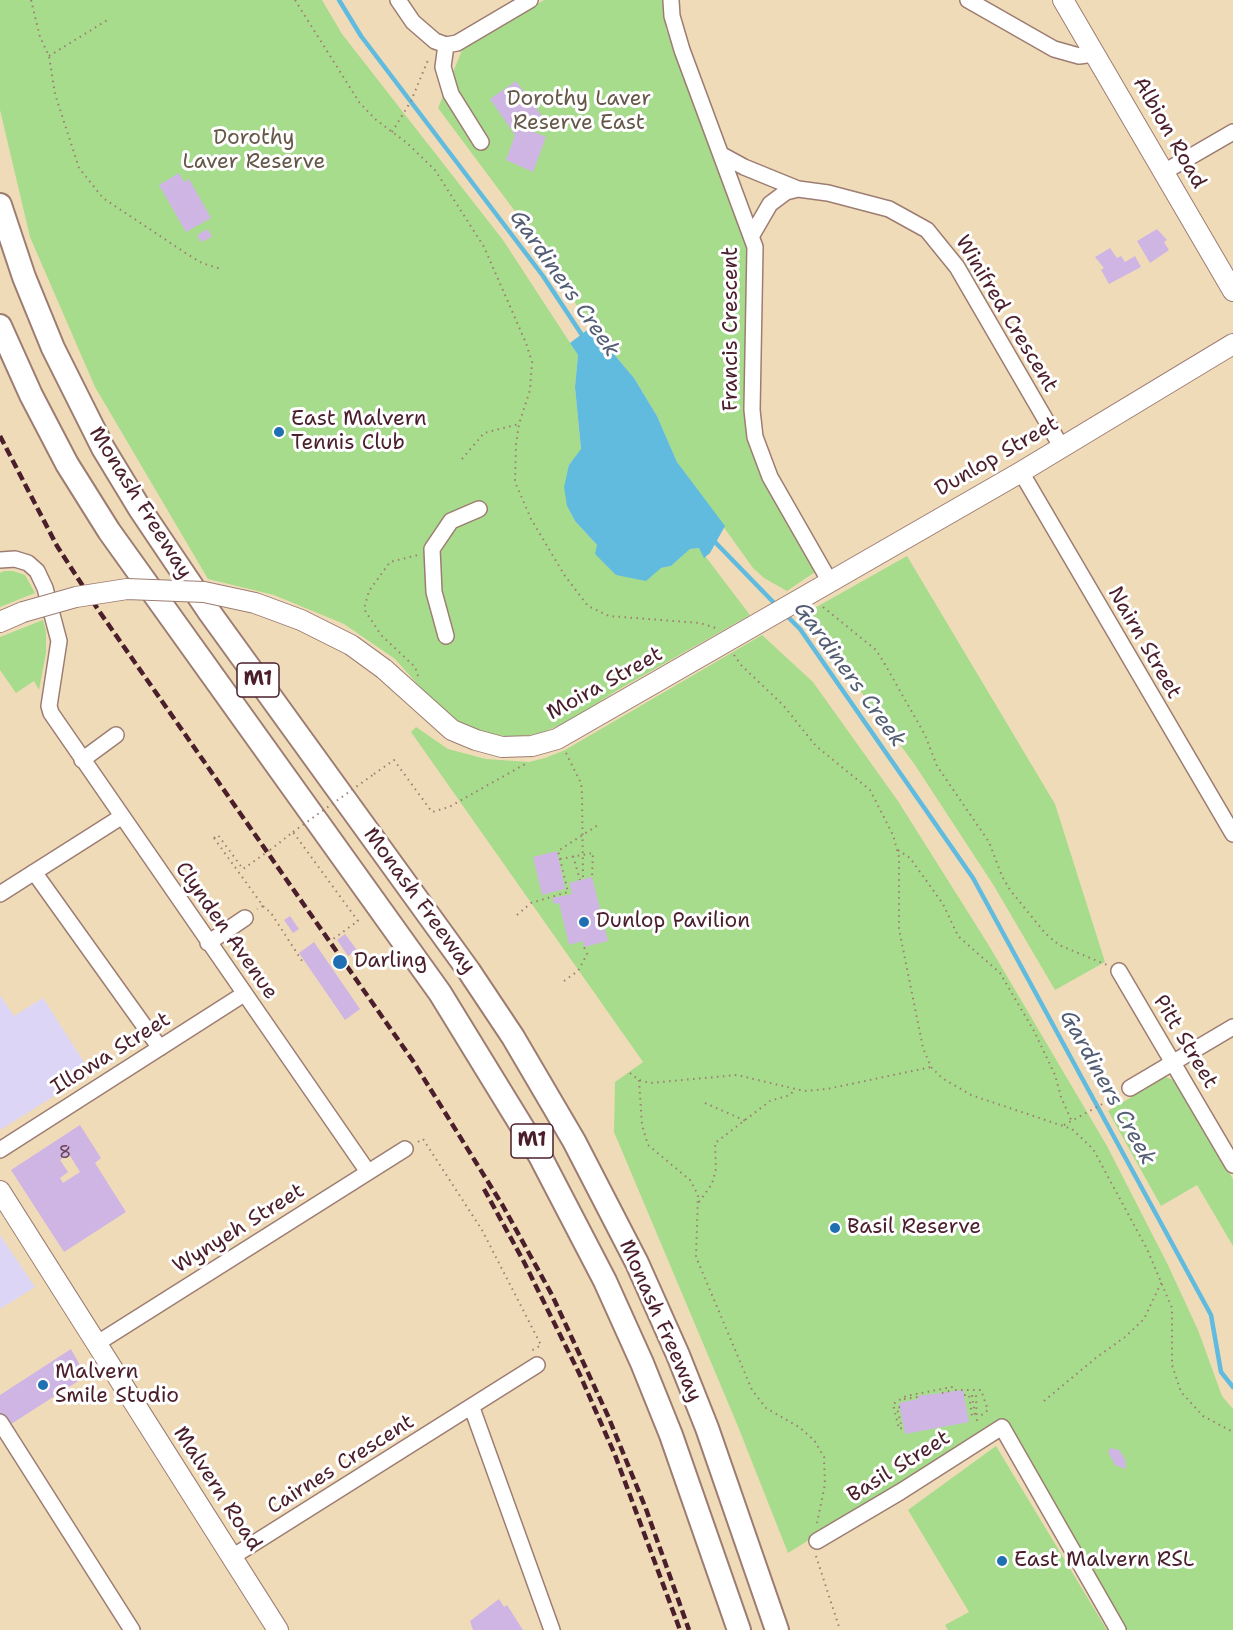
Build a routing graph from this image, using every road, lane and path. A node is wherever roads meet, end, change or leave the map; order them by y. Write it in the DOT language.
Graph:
graph roads {
  1 [pos="31,0"];
  2 [pos="295,0"];
  3 [pos="398,0"];
  4 [pos="531,0"];
  5 [pos="671,0"];
  6 [pos="969,0"];
  7 [pos="1063,0"];
  8 [pos="109,20"];
  9 [pos="446,43"];
  10 [pos="1094,54"];
  11 [pos="49,56"];
  12 [pos="392,132"];
  13 [pos="1233,132"];
  14 [pos="481,142"];
  15 [pos="722,155"];
  16 [pos="1164,172"];
  17 [pos="798,189"];
  18 [pos="0,205"];
  19 [pos="752,236"];
  20 [pos="220,269"];
  21 [pos="1233,291"];
  22 [pos="0,326"];
  23 [pos="1229,349"];
  24 [pos="519,424"];
  25 [pos="1062,448"];
  26 [pos="462,459"];
  27 [pos="1021,472"];
  28 [pos="479,509"];
  29 [pos="432,551"];
  30 [pos="0,560"];
  31 [pos="830,582"];
  32 [pos="796,601"];
  33 [pos="820,605"];
  34 [pos="0,622"];
  35 [pos="721,632"];
  36 [pos="446,636"];
  37 [pos="735,655"];
  38 [pos="418,677"];
  39 [pos="116,735"];
  40 [pos="565,750"];
  41 [pos="82,760"];
  42 [pos="530,762"];
  43 [pos="121,817"];
  44 [pos="598,825"];
  45 [pos="293,832"];
  46 [pos="1233,834"];
  47 [pos="582,836"];
  48 [pos="898,850"];
  49 [pos="582,855"];
  50 [pos="573,856"];
  51 [pos="560,860"];
  52 [pos="34,872"];
  53 [pos="592,877"];
  54 [pos="0,894"];
  55 [pos="258,899"];
  56 [pos="263,906"];
  57 [pos="517,915"];
  58 [pos="244,918"];
  59 [pos="333,939"];
  60 [pos="208,943"];
  61 [pos="584,947"];
  62 [pos="304,964"];
  63 [pos="1119,971"];
  64 [pos="564,981"];
  65 [pos="244,994"];
  66 [pos="1233,1027"];
  67 [pos="160,1047"];
  68 [pos="1172,1062"];
  69 [pos="931,1067"];
  70 [pos="630,1073"];
  71 [pos="639,1080"];
  72 [pos="794,1090"];
  73 [pos="1125,1091"];
  74 [pos="705,1103"];
  75 [pos="746,1121"];
  76 [pos="1072,1122"];
  77 [pos="1064,1125"];
  78 [pos="405,1149"];
  79 [pos="0,1150"];
  80 [pos="1233,1165"];
  81 [pos="368,1172"];
  82 [pos="0,1191"];
  83 [pos="699,1202"];
  84 [pos="1162,1281"];
  85 [pos="96,1344"];
  86 [pos="534,1358"];
  87 [pos="953,1390"];
  88 [pos="942,1393"];
  89 [pos="964,1395"];
  90 [pos="918,1397"];
  91 [pos="904,1399"];
  92 [pos="1044,1401"];
  93 [pos="900,1407"];
  94 [pos="472,1408"];
  95 [pos="979,1417"];
  96 [pos="0,1422"];
  97 [pos="977,1423"];
  98 [pos="1233,1432"];
  99 [pos="817,1541"];
  100 [pos="232,1557"];
  101 [pos="271,1628"];
  102 [pos="132,1630"];
  103 [pos="552,1630"];
  104 [pos="739,1630"];
  105 [pos="777,1630"];
  106 [pos="840,1630"];
  107 [pos="1118,1630"];
  1 -- 11 [label="path"];
  2 -- 12 [label="path"];
  3 -- 9 [label="street"];
  4 -- 9 [label="street"];
  5 -- 15 [label="street, Francis Crescent"];
  6 -- 10 [label="street"];
  7 -- 10 [label="main road, Albion Road"];
  8 -- 11 [label="path"];
  9 -- 12 [label="path"];
  9 -- 14 [label="street"];
  10 -- 16 [label="main road, Albion Road"];
  11 -- 20 [label="path"];
  12 -- 24 [label="path"];
  13 -- 16 [label="street"];
  15 -- 17 [label="street, Winifred Crescent"];
  15 -- 19 [label="street, Francis Crescent"];
  16 -- 21 [label="main road, Albion Road"];
  17 -- 19 [label="street"];
  17 -- 25 [label="street, Winifred Crescent"];
  18 -- 105 [label="highway, Monash Freeway / M1"];
  19 -- 31 [label="street, Francis Crescent"];
  22 -- 104 [label="highway, Monash Freeway / M1"];
  23 -- 25 [label="main road, Dunlop Street"];
  24 -- 26 [label="path"];
  24 -- 35 [label="path"];
  25 -- 27 [label="main road, Dunlop Street"];
  27 -- 31 [label="main road, Dunlop Street"];
  27 -- 46 [label="street, Nairn Street"];
  28 -- 29 [label="street"];
  29 -- 36 [label="street"];
  29 -- 38 [label="path"];
  30 -- 41 [label="street, Clynden Avenue"];
  31 -- 32 [label="main road, Dunlop Street"];
  32 -- 34 [label="main road, Moira Street, bridge"];
  33 -- 63 [label="path"];
  37 -- 48 [label="path"];
  39 -- 41 [label="street"];
  40 -- 47 [label="path"];
  41 -- 43 [label="street, Clynden Avenue"];
  42 -- 45 [label="path, bridge"];
  43 -- 52 [label="street"];
  43 -- 60 [label="street, Clynden Avenue"];
  44 -- 47 [label="path"];
  45 -- 55 [label="path, bridge"];
  45 -- 59 [label="path"];
  47 -- 49 [label="path"];
  47 -- 51 [label="path"];
  48 -- 69 [label="path"];
  48 -- 76 [label="path"];
  49 -- 50 [label="path"];
  49 -- 50 [label="path"];
  49 -- 53 [label="path"];
  50 -- 51 [label="path"];
  51 -- 57 [label="path"];
  52 -- 54 [label="street"];
  52 -- 67 [label="street"];
  56 -- 62 [label="path"];
  58 -- 60 [label="street"];
  60 -- 65 [label="street, Clynden Avenue"];
  61 -- 64 [label="path"];
  63 -- 68 [label="street, Pitt Street"];
  65 -- 67 [label="street, Illowa Street"];
  65 -- 81 [label="street, Clynden Avenue"];
  66 -- 68 [label="street"];
  67 -- 79 [label="street, Illowa Street"];
  68 -- 73 [label="street"];
  68 -- 80 [label="street, Pitt Street"];
  69 -- 72 [label="path"];
  69 -- 77 [label="path"];
  70 -- 71 [label="path"];
  71 -- 72 [label="path"];
  71 -- 83 [label="path"];
  72 -- 75 [label="path"];
  73 -- 76 [label="path"];
  74 -- 75 [label="path"];
  75 -- 83 [label="path"];
  76 -- 77 [label="path"];
  77 -- 84 [label="path"];
  78 -- 81 [label="street, Wynyeh Street"];
  78 -- 86 [label="path"];
  81 -- 85 [label="street, Wynyeh Street"];
  82 -- 85 [label="main road, Malvern Road"];
  83 -- 99 [label="path"];
  84 -- 92 [label="path"];
  84 -- 98 [label="path"];
  85 -- 100 [label="main road, Malvern Road"];
  86 -- 94 [label="street, Cairnes Crescent"];
  87 -- 88 [label="path"];
  87 -- 91 [label="path"];
  87 -- 95 [label="path"];
  89 -- 95 [label="path"];
  90 -- 91 [label="path"];
  91 -- 93 [label="path"];
  94 -- 100 [label="street, Cairnes Crescent"];
  94 -- 103 [label="street"];
  95 -- 97 [label="path"];
  96 -- 102 [label="street"];
  99 -- 106 [label="path"];
  99 -- 107 [label="street, Basil Street"];
  100 -- 101 [label="main road, Malvern Road"];
}
